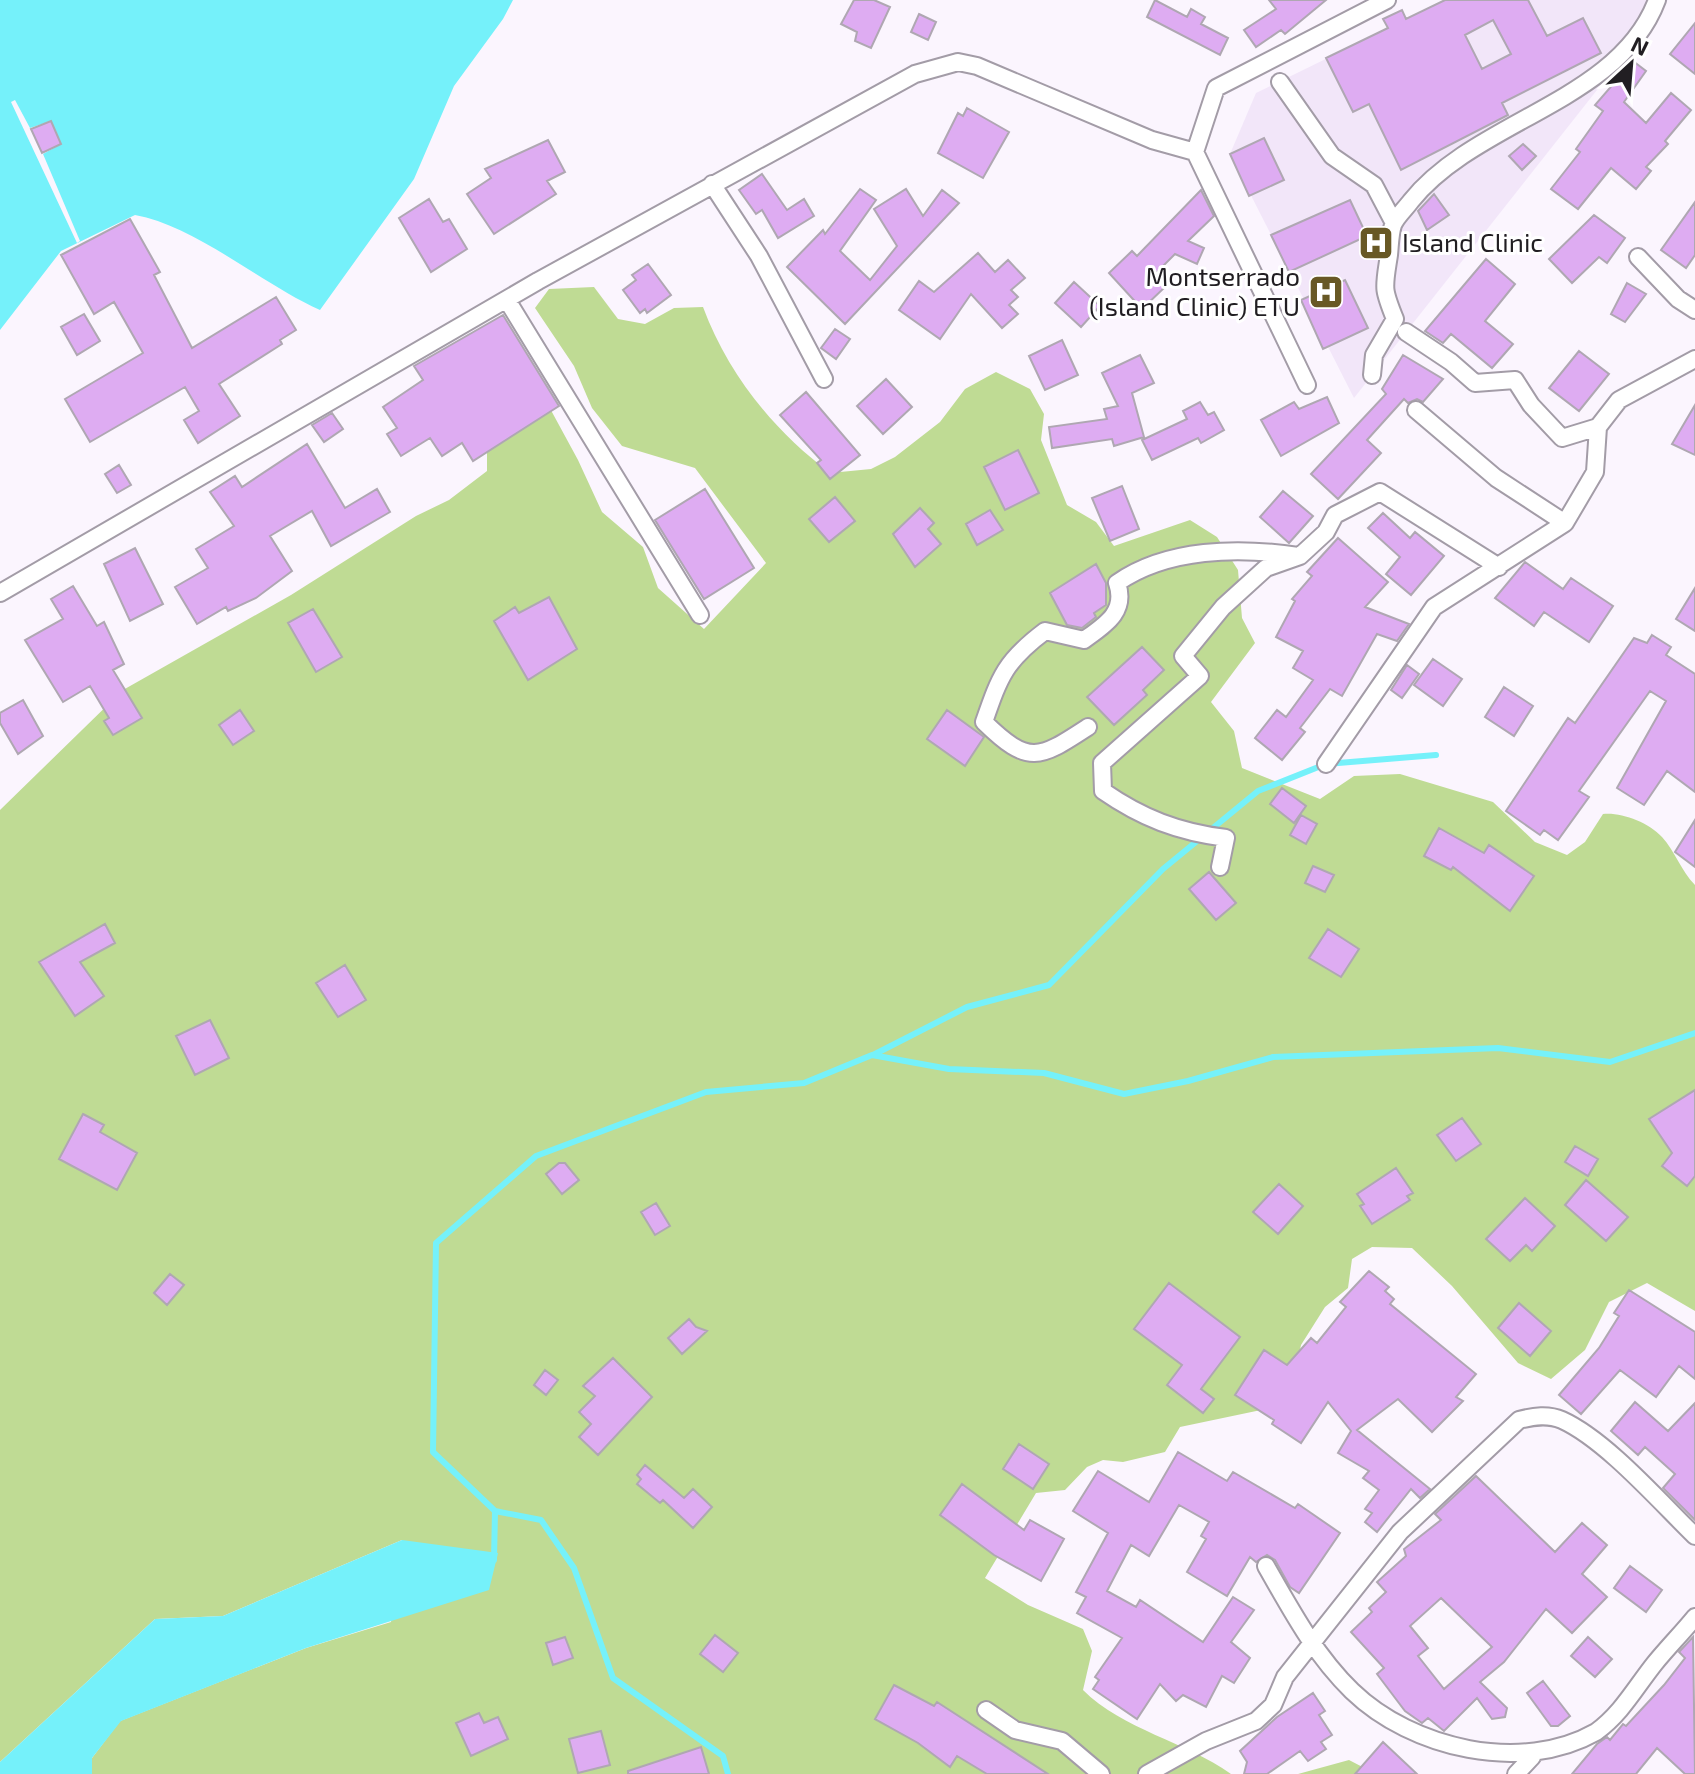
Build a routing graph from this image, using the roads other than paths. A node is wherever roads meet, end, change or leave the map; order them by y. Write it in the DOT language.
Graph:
graph roads {
  1 [pos="1387,0"];
  2 [pos="1657,0"];
  3 [pos="1280,82"];
  4 [pos="1195,152"];
  5 [pos="712,184"];
  6 [pos="1394,223"];
  7 [pos="1638,257"];
  8 [pos="507,300"];
  9 [pos="1695,310"];
  10 [pos="1406,332"];
  11 [pos="1695,359"];
  12 [pos="1372,375"];
  13 [pos="824,379"];
  14 [pos="1307,385"];
  15 [pos="1416,410"];
  16 [pos="1598,427"];
  17 [pos="1565,523"];
  18 [pos="1300,556"];
  19 [pos="1499,567"];
  20 [pos="0,593"];
  21 [pos="700,615"];
  22 [pos="1088,727"];
  23 [pos="1326,764"];
  24 [pos="1220,867"];
  25 [pos="1695,1536"];
  26 [pos="1266,1566"];
  27 [pos="1695,1617"];
  28 [pos="1310,1643"];
  29 [pos="986,1710"];
  30 [pos="1532,1757"];
  31 [pos="1101,1774"];
  32 [pos="1147,1774"];
  33 [pos="1516,1774"];
  1 -- 4 [label="street"];
  2 -- 6 [label="street"];
  3 -- 6 [label="street"];
  4 -- 5 [label="street"];
  4 -- 14 [label="street"];
  5 -- 8 [label="street"];
  5 -- 13 [label="street"];
  6 -- 12 [label="street"];
  7 -- 9 [label="street"];
  8 -- 20 [label="street"];
  8 -- 21 [label="street"];
  10 -- 16 [label="street"];
  11 -- 16 [label="street"];
  15 -- 17 [label="street"];
  16 -- 17 [label="street"];
  17 -- 19 [label="street"];
  18 -- 19 [label="street"];
  18 -- 22 [label="street"];
  18 -- 24 [label="street"];
  19 -- 23 [label="street"];
  25 -- 28 [label="street"];
  26 -- 28 [label="street"];
  27 -- 30 [label="street"];
  28 -- 30 [label="street"];
  28 -- 32 [label="street"];
  29 -- 31 [label="street"];
  30 -- 33 [label="street"];
}
